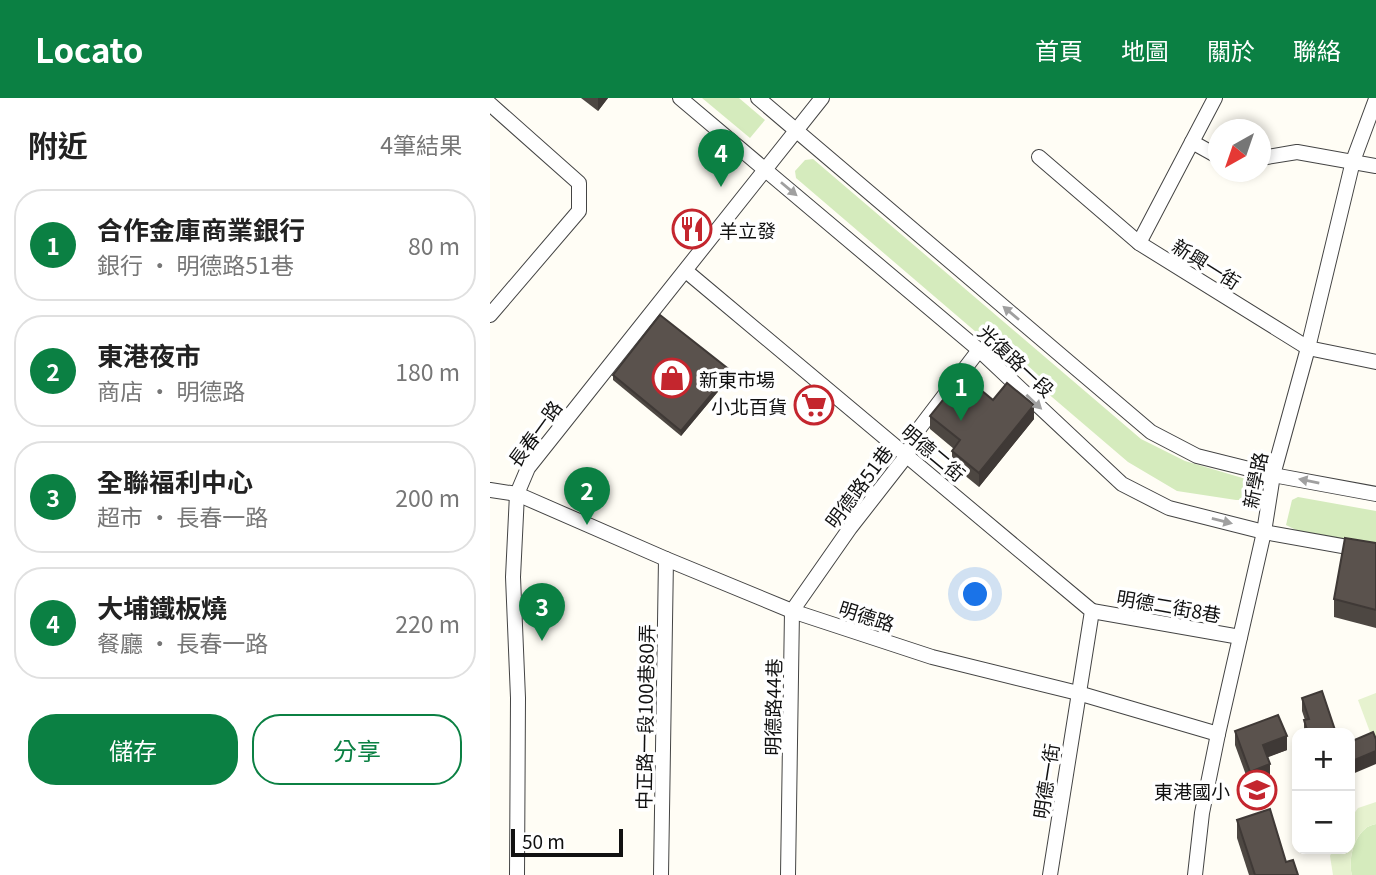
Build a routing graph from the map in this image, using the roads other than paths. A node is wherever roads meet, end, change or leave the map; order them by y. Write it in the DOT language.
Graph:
graph roads {
  1 [pos="680,98"];
  2 [pos="758,98"];
  3 [pos="822,98"];
  4 [pos="1215,98"];
  5 [pos="1376,99"];
  6 [pos="490,104"];
  7 [pos="796,130"];
  8 [pos="1192,142"];
  9 [pos="1208,151"];
  10 [pos="1271,156"];
  11 [pos="1039,157"];
  12 [pos="1353,161"];
  13 [pos="1376,166"];
  14 [pos="766,169"];
  15 [pos="1139,243"];
  16 [pos="686,271"];
  17 [pos="490,315"];
  18 [pos="1308,348"];
  19 [pos="979,350"];
  20 [pos="1376,362"];
  21 [pos="907,454"];
  22 [pos="1273,475"];
  23 [pos="490,490"];
  24 [pos="1376,494"];
  25 [pos="517,495"];
  26 [pos="1264,532"];
  27 [pos="1376,552"];
  28 [pos="666,559"];
  29 [pos="792,611"];
  30 [pos="1092,611"];
  31 [pos="1240,637"];
  32 [pos="1078,693"];
  33 [pos="1217,734"];
  34 [pos="517,875"];
  35 [pos="661,875"];
  36 [pos="788,875"];
  37 [pos="1050,875"];
  38 [pos="1195,875"];
  1 -- 14 [label="street, 光復路一段"];
  2 -- 7 [label="street, 光復路一段"];
  3 -- 7 [label="street, 長春一路"];
  4 -- 8 [label="street"];
  5 -- 12 [label="street, 新學路"];
  6 -- 17 [label="street"];
  7 -- 14 [label="street, 長春一路"];
  22 -- 7 [label="street, 光復路一段, one-way"];
  8 -- 9 [label="street"];
  8 -- 15 [label="street"];
  10 -- 12 [label="street"];
  11 -- 15 [label="street, 新興一街"];
  12 -- 13 [label="street"];
  12 -- 18 [label="street, 新學路"];
  14 -- 16 [label="street, 長春一路"];
  14 -- 19 [label="street, 光復路一段, one-way"];
  15 -- 18 [label="street, 新興一街"];
  16 -- 21 [label="street, 明德二街"];
  16 -- 25 [label="street, 長春一路"];
  18 -- 20 [label="street, 新興一街"];
  18 -- 22 [label="street, 新學路"];
  19 -- 21 [label="street, 明德路51巷"];
  19 -- 26 [label="street, 光復路一段, one-way"];
  21 -- 29 [label="street, 明德路51巷"];
  21 -- 30 [label="street, 明德二街"];
  24 -- 22 [label="street, 光復路一段, one-way"];
  22 -- 26 [label="street, 新學路"];
  23 -- 25 [label="street, 明德路"];
  25 -- 28 [label="street, 明德路"];
  25 -- 34 [label="street, 長春一路"];
  26 -- 27 [label="street, 光復路一段"];
  26 -- 31 [label="street, 新學路"];
  28 -- 29 [label="street, 明德路"];
  28 -- 35 [label="street, 中正路一段100巷80弄"];
  29 -- 32 [label="street, 明德路"];
  29 -- 36 [label="street, 明德路44巷"];
  30 -- 31 [label="street, 明德二街8巷"];
  30 -- 32 [label="street"];
  31 -- 33 [label="street, 新學路"];
  32 -- 33 [label="street, 明德路"];
  32 -- 37 [label="street, 明德一街"];
  33 -- 38 [label="street, 新學路"];
}
